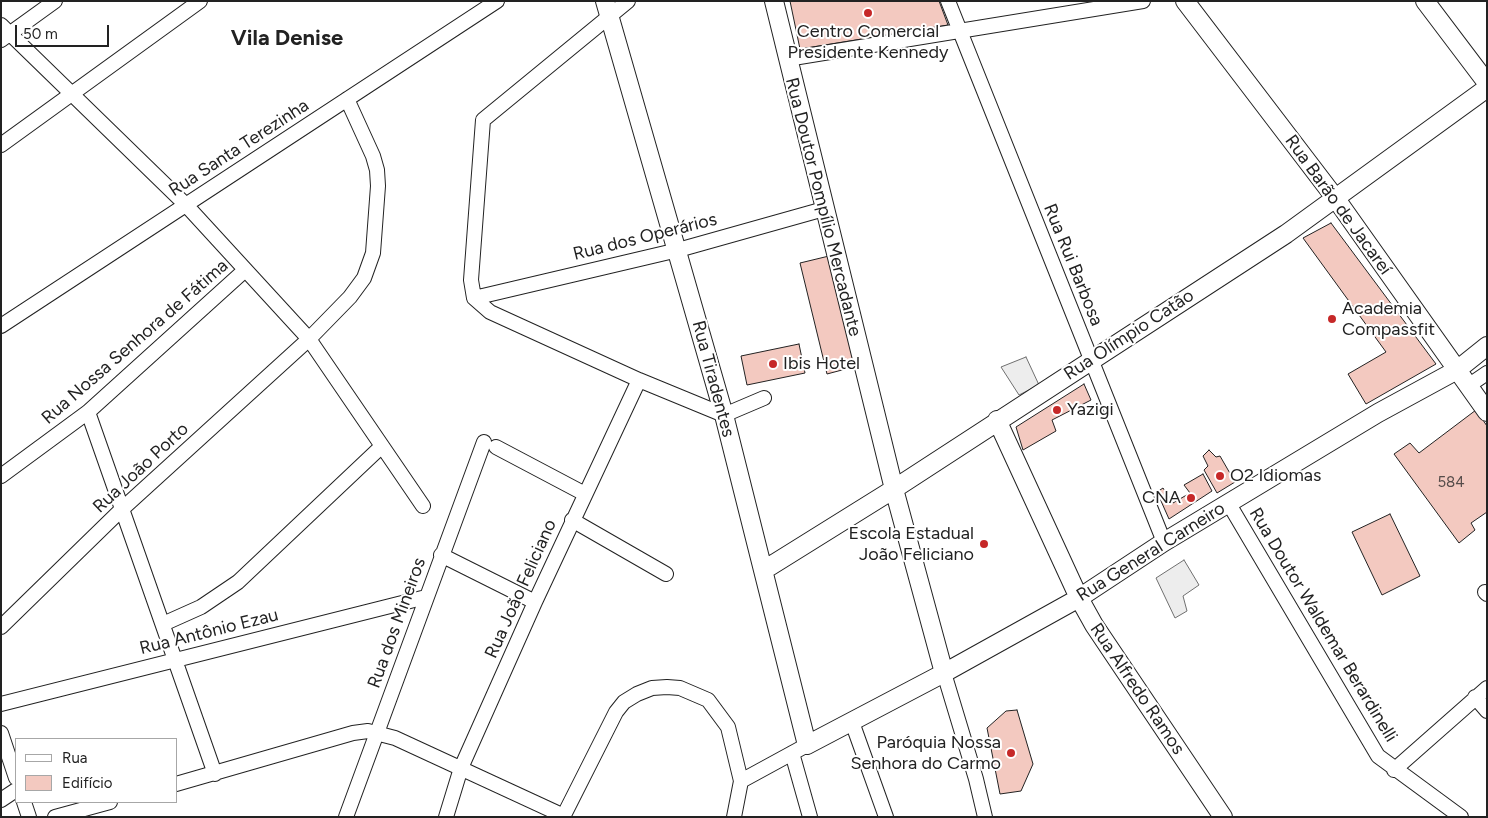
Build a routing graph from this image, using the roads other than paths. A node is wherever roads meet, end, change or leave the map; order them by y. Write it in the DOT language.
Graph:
graph roads {
  1 [pos="55,1"];
  2 [pos="200,1"];
  3 [pos="497,1"];
  4 [pos="628,1"];
  5 [pos="774,1"];
  6 [pos="948,1"];
  7 [pos="1143,1"];
  8 [pos="1185,1"];
  9 [pos="1425,1"];
  10 [pos="607,8"];
  11 [pos="960,32"];
  12 [pos="4,33"];
  13 [pos="787,59"];
  14 [pos="1487,83"];
  15 [pos="1487,88"];
  16 [pos="72,94"];
  17 [pos="347,100"];
  18 [pos="1,145"];
  19 [pos="1336,199"];
  20 [pos="186,205"];
  21 [pos="824,209"];
  22 [pos="678,250"];
  23 [pos="244,271"];
  24 [pos="474,298"];
  25 [pos="1,326"];
  26 [pos="309,340"];
  27 [pos="1487,346"];
  28 [pos="1090,361"];
  29 [pos="1457,370"];
  30 [pos="1487,373"];
  31 [pos="639,380"];
  32 [pos="1468,386"];
  33 [pos="764,398"];
  34 [pos="88,412"];
  35 [pos="1487,412"];
  36 [pos="724,415"];
  37 [pos="997,420"];
  38 [pos="382,446"];
  39 [pos="1,476"];
  40 [pos="894,489"];
  41 [pos="585,494"];
  42 [pos="1229,504"];
  43 [pos="423,506"];
  44 [pos="121,510"];
  45 [pos="572,520"];
  46 [pos="1164,542"];
  47 [pos="441,555"];
  48 [pos="764,570"];
  49 [pos="666,574"];
  50 [pos="426,597"];
  51 [pos="1078,598"];
  52 [pos="534,602"];
  53 [pos="163,624"];
  54 [pos="1,627"];
  55 [pos="176,660"];
  56 [pos="944,673"];
  57 [pos="1487,688"];
  58 [pos="1475,697"];
  59 [pos="1,704"];
  60 [pos="1487,711"];
  61 [pos="852,722"];
  62 [pos="1,733"];
  63 [pos="378,734"];
  64 [pos="799,749"];
  65 [pos="461,768"];
  66 [pos="1394,770"];
  67 [pos="215,774"];
  68 [pos="15,775"];
  69 [pos="741,781"];
  70 [pos="178,783"];
  71 [pos="15,791"];
  72 [pos="1,800"];
  73 [pos="24,803"];
  74 [pos="106,803"];
  75 [pos="737,815"];
  76 [pos="349,816"];
  77 [pos="564,816"];
  78 [pos="30,817"];
  79 [pos="55,817"];
  80 [pos="446,817"];
  81 [pos="810,817"];
  82 [pos="886,817"];
  83 [pos="985,817"];
  84 [pos="1223,817"];
  85 [pos="1460,817"];
  1 -- 12 [label="street"];
  2 -- 16 [label="street"];
  3 -- 17 [label="street, Rua Santa Terezinha"];
  4 -- 10 [label="street"];
  5 -- 13 [label="main road, Rua Doutor Pompílio Mercadante"];
  6 -- 11 [label="street, Rua Rui Barbosa"];
  7 -- 11 [label="street"];
  8 -- 19 [label="main road, Rua Barão de Jacareí"];
  9 -- 14 [label="main road"];
  10 -- 22 [label="main road, Rua Tiradentes"];
  10 -- 24 [label="street"];
  11 -- 13 [label="street"];
  11 -- 28 [label="street, Rua Rui Barbosa"];
  12 -- 16 [label="street"];
  13 -- 21 [label="main road, Rua Doutor Pompílio Mercadante"];
  15 -- 19 [label="main road, Rua Olímpio Catão"];
  16 -- 18 [label="street"];
  16 -- 20 [label="street"];
  17 -- 20 [label="street, Rua Santa Terezinha"];
  17 -- 26 [label="street, Rua João Porto"];
  19 -- 28 [label="main road, Rua Olímpio Catão"];
  19 -- 29 [label="main road, Rua Barão de Jacareí"];
  20 -- 23 [label="street"];
  20 -- 25 [label="street, Rua Santa Terezinha"];
  21 -- 22 [label="street, Rua dos Operários"];
  21 -- 40 [label="main road, Rua Doutor Pompílio Mercadante"];
  22 -- 24 [label="street, Rua dos Operários"];
  22 -- 36 [label="main road, Rua Tiradentes"];
  23 -- 26 [label="street"];
  23 -- 34 [label="street, Rua Nossa Senhora de Fátima"];
  24 -- 31 [label="street"];
  26 -- 38 [label="street"];
  26 -- 44 [label="street, Rua João Porto"];
  27 -- 29 [label="main road, Rua General Carneiro"];
  28 -- 37 [label="main road, Rua Olímpio Catão"];
  28 -- 46 [label="street, Rua Rui Barbosa"];
  29 -- 32 [label="main road, Rua Barão de Jacareí"];
  29 -- 42 [label="main road, Rua General Carneiro"];
  30 -- 32 [label="street"];
  31 -- 36 [label="street"];
  31 -- 41 [label="street, Rua João Feliciano"];
  32 -- 35 [label="main road, Rua Barão de Jacareí"];
  33 -- 36 [label="street"];
  34 -- 39 [label="street, Rua Nossa Senhora de Fátima"];
  34 -- 44 [label="street"];
  36 -- 48 [label="main road, Rua Tiradentes"];
  37 -- 40 [label="main road, Rua Olímpio Catão"];
  37 -- 51 [label="main road, Rua Alfredo Ramos"];
  38 -- 43 [label="street"];
  38 -- 53 [label="street"];
  40 -- 48 [label="main road, Rua Olímpio Catão"];
  40 -- 56 [label="main road, Rua Doutor Pompílio Mercadante"];
  41 -- 45 [label="street, Rua João Feliciano"];
  41 -- 47 [label="street, Rua dos Mineiros"];
  42 -- 46 [label="main road, Rua General Carneiro"];
  42 -- 66 [label="street, Rua Doutor Waldemar Berardinelli"];
  44 -- 53 [label="street"];
  44 -- 54 [label="street, Rua João Porto"];
  45 -- 49 [label="street"];
  45 -- 52 [label="street, Rua João Feliciano"];
  46 -- 51 [label="main road, Rua General Carneiro"];
  47 -- 50 [label="street, Rua dos Mineiros"];
  47 -- 52 [label="street"];
  48 -- 64 [label="main road, Rua Tiradentes"];
  50 -- 55 [label="street, Rua Antônio Ezau"];
  50 -- 63 [label="street, Rua dos Mineiros"];
  51 -- 56 [label="main road, Rua General Carneiro"];
  51 -- 84 [label="main road, Rua Alfredo Ramos"];
  52 -- 65 [label="street, Rua João Feliciano"];
  53 -- 55 [label="street"];
  55 -- 59 [label="street, Rua Antônio Ezau"];
  55 -- 67 [label="street"];
  56 -- 61 [label="main road, Rua General Carneiro"];
  56 -- 83 [label="street"];
  57 -- 58 [label="street"];
  58 -- 60 [label="street"];
  58 -- 66 [label="street"];
  61 -- 64 [label="main road, Rua General Carneiro"];
  61 -- 82 [label="street"];
  62 -- 68 [label="street"];
  63 -- 65 [label="street"];
  63 -- 67 [label="street"];
  63 -- 76 [label="street, Rua dos Mineiros"];
  64 -- 69 [label="street"];
  64 -- 81 [label="street"];
  65 -- 77 [label="street"];
  65 -- 80 [label="street, Rua João Feliciano"];
  66 -- 85 [label="street, Rua Doutor Waldemar Berardinelli"];
  67 -- 70 [label="street"];
  69 -- 75 [label="street"];
  69 -- 77 [label="street"];
  71 -- 72 [label="street"];
  73 -- 78 [label="street"];
  74 -- 79 [label="street"];
}
